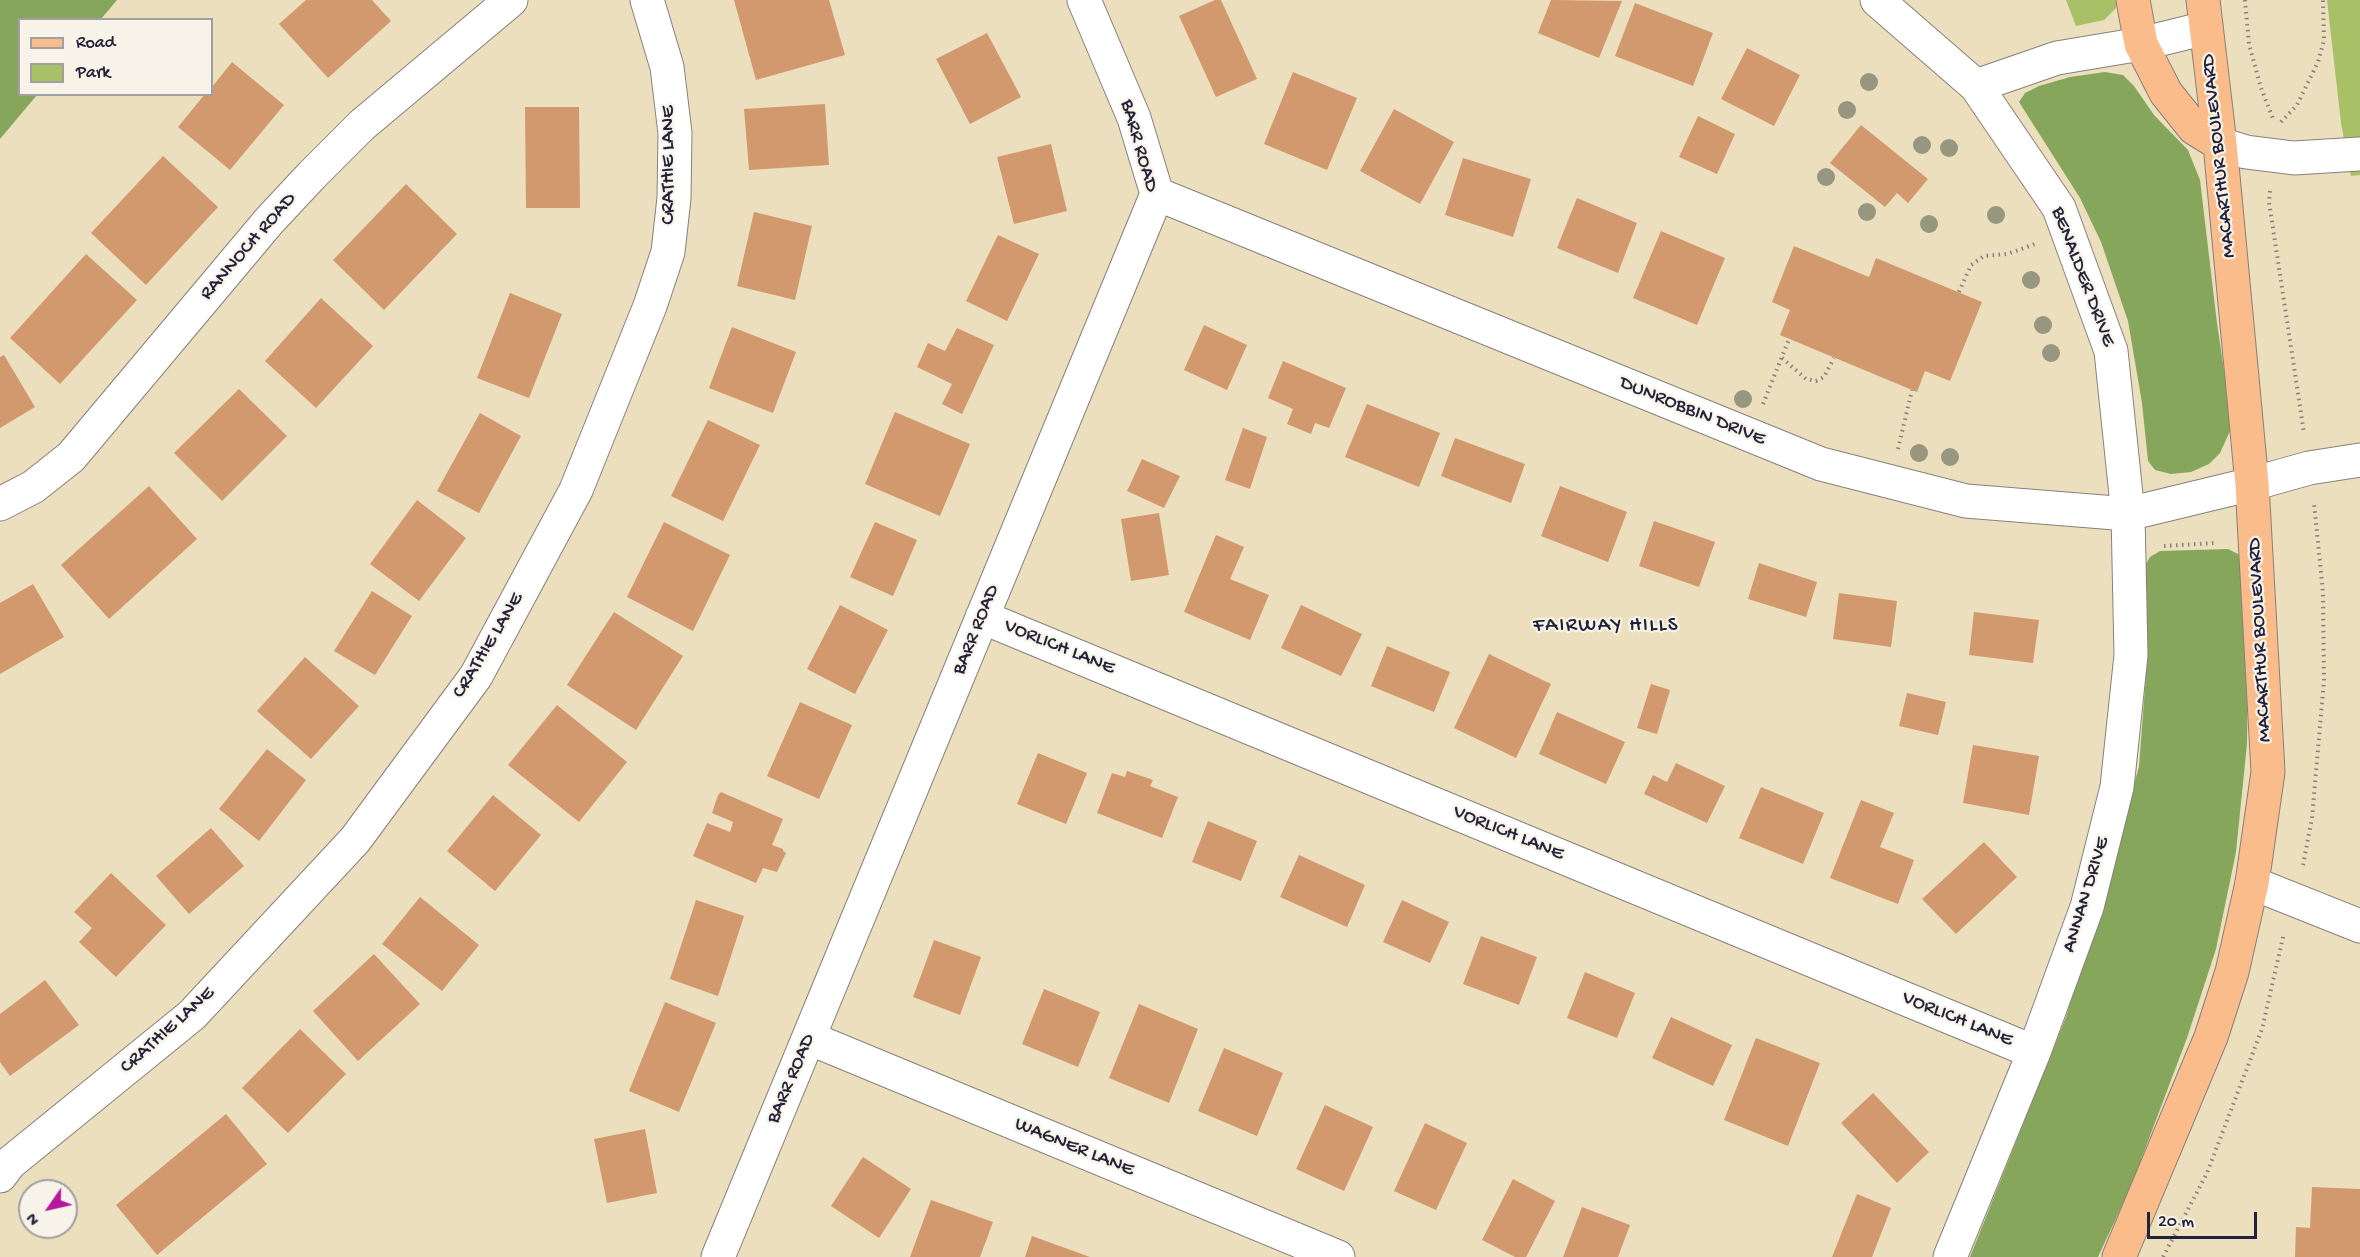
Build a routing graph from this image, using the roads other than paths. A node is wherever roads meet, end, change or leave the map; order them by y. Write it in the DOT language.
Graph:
graph roads {
  1 [pos="511,0"];
  2 [pos="647,0"];
  3 [pos="1084,0"];
  4 [pos="1877,0"];
  5 [pos="2133,0"];
  6 [pos="2205,14"];
  7 [pos="2141,45"];
  8 [pos="1976,86"];
  9 [pos="2220,144"];
  10 [pos="2360,154"];
  11 [pos="1157,194"];
  12 [pos="2360,460"];
  13 [pos="2252,484"];
  14 [pos="0,504"];
  15 [pos="2128,514"];
  16 [pos="982,617"];
  17 [pos="2253,883"];
  18 [pos="2360,926"];
  19 [pos="809,1038"];
  20 [pos="2034,1052"];
  21 [pos="0,1176"];
  22 [pos="718,1257"];
  23 [pos="1338,1257"];
  24 [pos="1950,1257"];
  25 [pos="2119,1257"];
  1 -- 14 [label="street, RANNOCH ROAD"];
  2 -- 21 [label="street, CRATHIE LANE"];
  3 -- 11 [label="street, BARR ROAD"];
  4 -- 8 [label="street, BENALDER DRIVE"];
  5 -- 7 [label="main road"];
  6 -- 7 [label="street"];
  6 -- 9 [label="main road, MACARTHUR BOULEVARD"];
  7 -- 8 [label="street"];
  7 -- 9 [label="main road"];
  8 -- 15 [label="street, BENALDER DRIVE"];
  9 -- 10 [label="street"];
  9 -- 13 [label="main road, MACARTHUR BOULEVARD"];
  11 -- 15 [label="street, DUNROBBIN DRIVE"];
  11 -- 16 [label="street, BARR ROAD"];
  12 -- 13 [label="street, DUNROBBIN DRIVE"];
  13 -- 15 [label="street, DUNROBBIN DRIVE"];
  13 -- 17 [label="main road, MACARTHUR BOULEVARD"];
  15 -- 20 [label="street, ANNAN DRIVE"];
  16 -- 19 [label="street, BARR ROAD"];
  16 -- 20 [label="street, VORLICH LANE"];
  17 -- 18 [label="street"];
  17 -- 25 [label="main road, MACARTHUR BOULEVARD"];
  19 -- 22 [label="street, BARR ROAD"];
  19 -- 23 [label="street, WAGNER LANE"];
  20 -- 24 [label="street, ANNAN DRIVE"];
}
